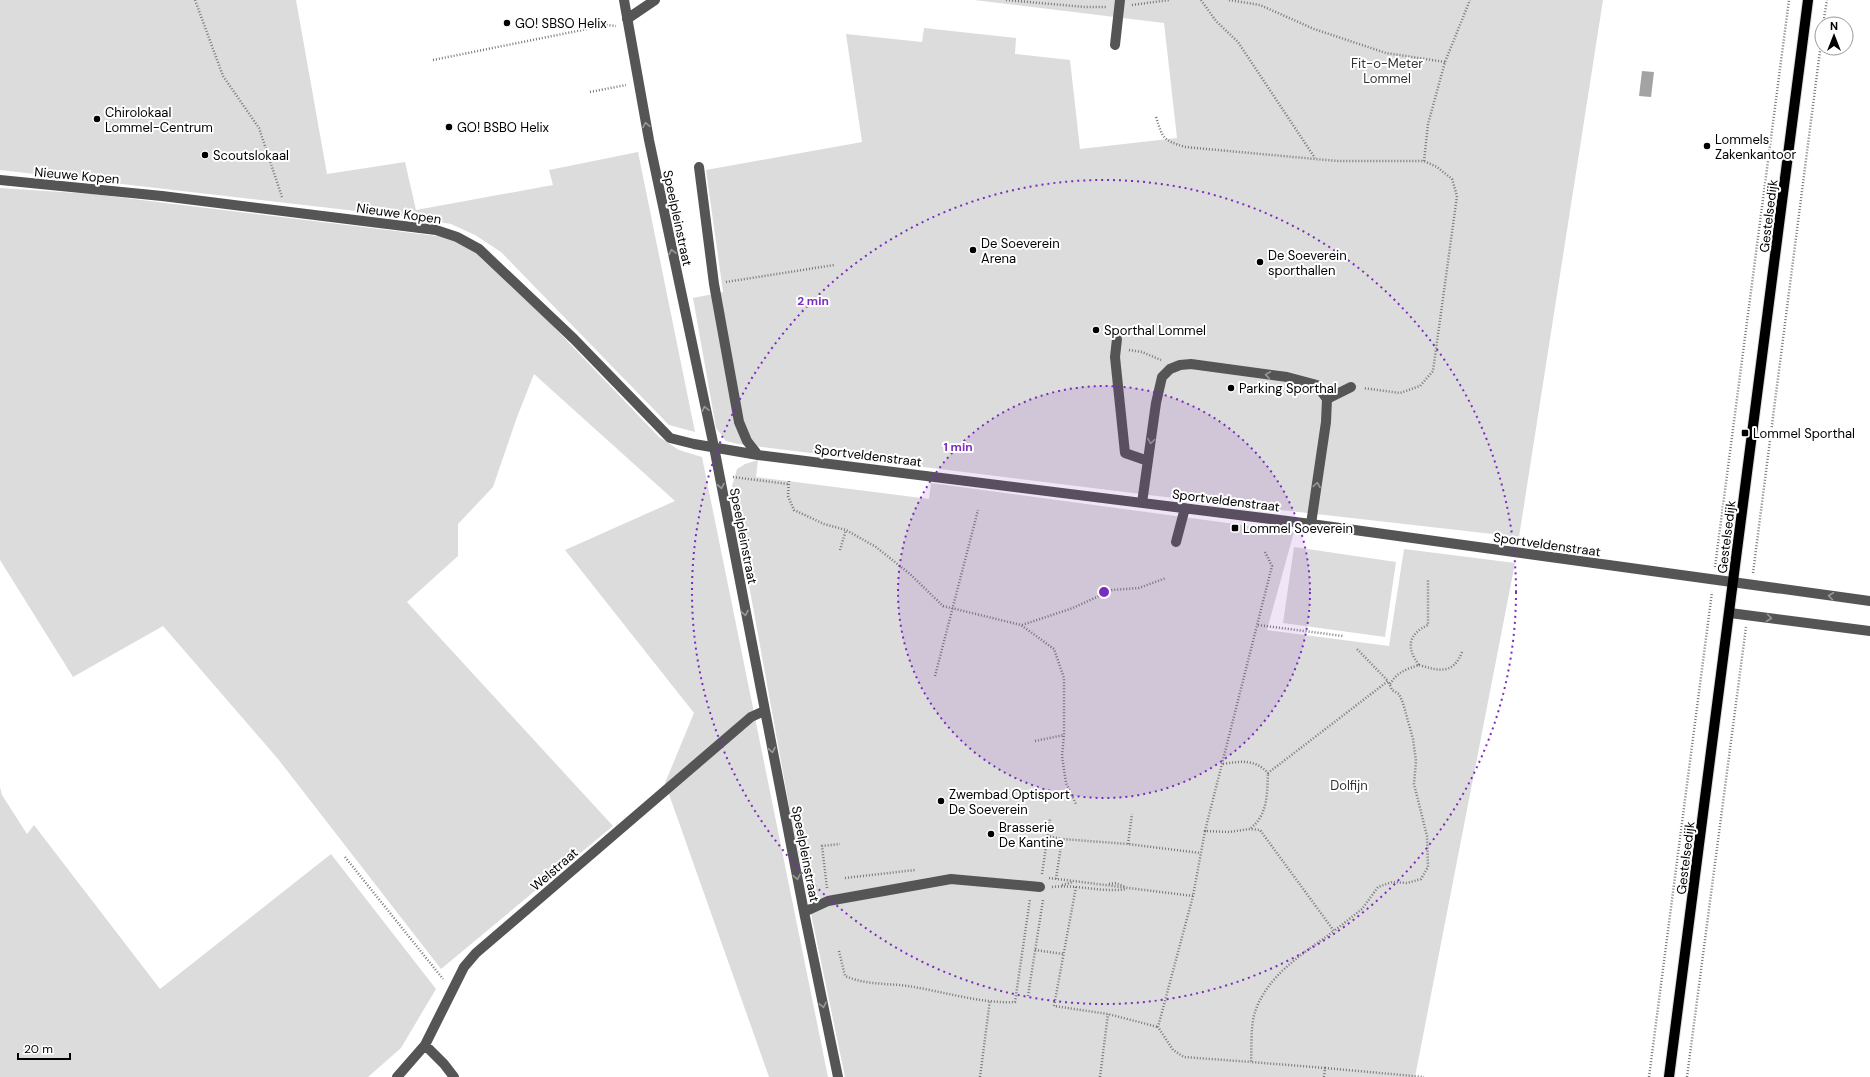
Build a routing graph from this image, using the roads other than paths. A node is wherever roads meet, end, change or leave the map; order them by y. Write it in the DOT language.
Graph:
graph roads {
  1 [pos="624,0"];
  2 [pos="655,0"];
  3 [pos="1808,0"];
  4 [pos="1119,3"];
  5 [pos="628,23"];
  6 [pos="1115,45"];
  7 [pos="699,167"];
  8 [pos="0,180"];
  9 [pos="1117,339"];
  10 [pos="1351,386"];
  11 [pos="1327,399"];
  12 [pos="714,447"];
  13 [pos="758,455"];
  14 [pos="1148,461"];
  15 [pos="1142,503"];
  16 [pos="1185,508"];
  17 [pos="1311,524"];
  18 [pos="1176,542"];
  19 [pos="1734,584"];
  20 [pos="1870,601"];
  21 [pos="1730,613"];
  22 [pos="1870,631"];
  23 [pos="764,711"];
  24 [pos="1041,891"];
  25 [pos="804,912"];
  26 [pos="425,1045"];
  27 [pos="397,1077"];
  28 [pos="454,1077"];
  29 [pos="838,1077"];
  30 [pos="1669,1077"];
  1 -- 5 [label="street, Speelpleinstraat"];
  2 -- 5 [label="street"];
  3 -- 19 [label="main road, Gestelsedijk"];
  4 -- 6 [label="street"];
  12 -- 5 [label="street, Speelpleinstraat, one-way"];
  7 -- 13 [label="street"];
  8 -- 12 [label="street, Nieuwe Kopen"];
  9 -- 14 [label="street"];
  10 -- 11 [label="street"];
  11 -- 14 [label="street, one-way"];
  17 -- 11 [label="street, one-way"];
  12 -- 13 [label="street, Sportveldenstraat"];
  12 -- 23 [label="street, Speelpleinstraat, one-way"];
  13 -- 15 [label="street, Sportveldenstraat"];
  14 -- 15 [label="street"];
  15 -- 16 [label="street, Sportveldenstraat"];
  16 -- 17 [label="street, Sportveldenstraat"];
  16 -- 18 [label="street"];
  17 -- 19 [label="street, Sportveldenstraat"];
  20 -- 19 [label="street, Sportveldenstraat, one-way"];
  19 -- 21 [label="main road, Gestelsedijk"];
  21 -- 22 [label="street, one-way"];
  21 -- 30 [label="main road, Gestelsedijk"];
  23 -- 25 [label="street, Speelpleinstraat, one-way"];
  23 -- 26 [label="street, Welstraat"];
  24 -- 25 [label="street"];
  25 -- 29 [label="street, Speelpleinstraat, one-way"];
  26 -- 27 [label="street, Welstraat"];
  26 -- 28 [label="street"];
}
